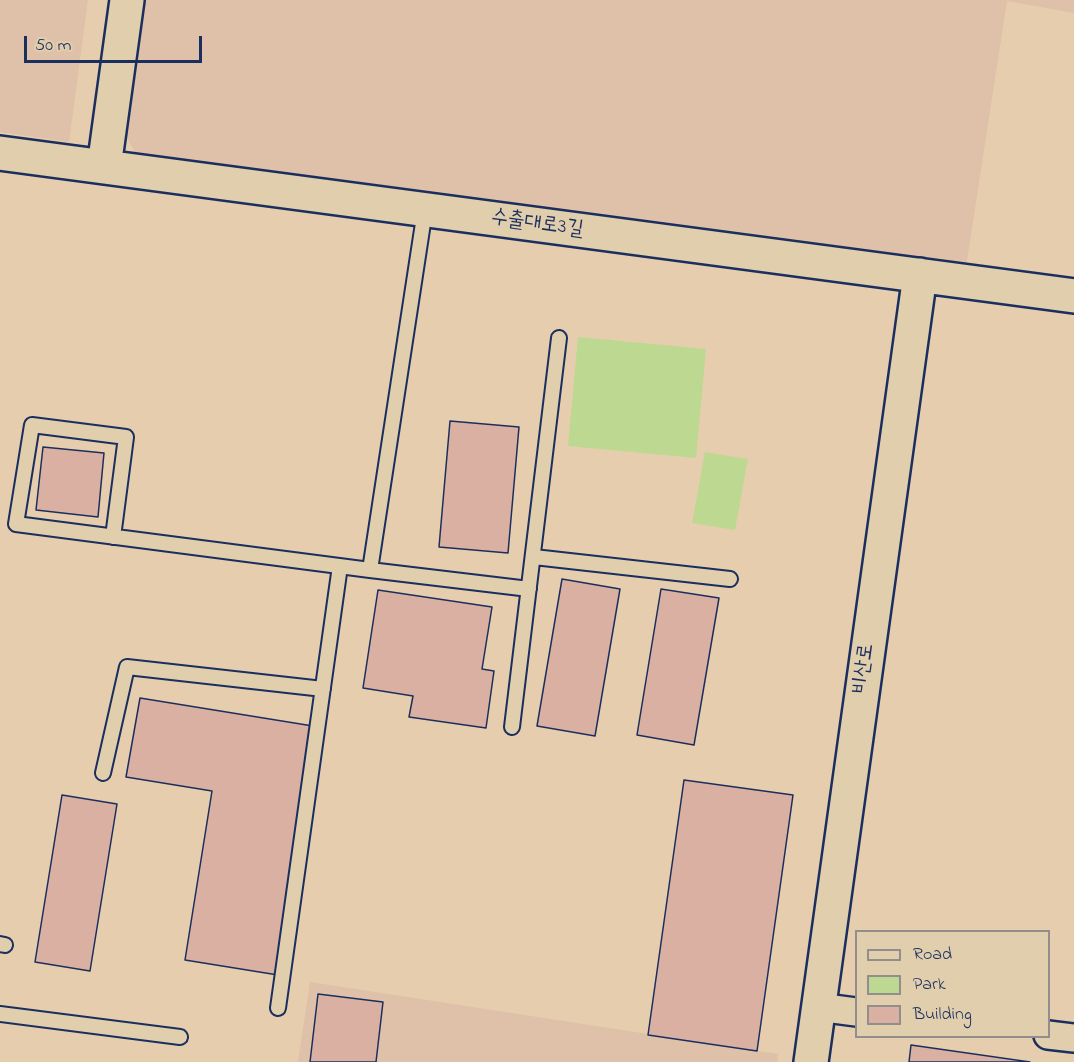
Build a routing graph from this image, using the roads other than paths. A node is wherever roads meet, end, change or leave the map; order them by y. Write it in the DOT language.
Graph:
graph roads {
  1 [pos="127,0"];
  2 [pos="0,153"];
  3 [pos="104,167"];
  4 [pos="424,210"];
  5 [pos="920,275"];
  6 [pos="1074,296"];
  7 [pos="560,338"];
  8 [pos="113,537"];
  9 [pos="534,557"];
  10 [pos="340,566"];
  11 [pos="369,570"];
  12 [pos="730,579"];
  13 [pos="529,589"];
  14 [pos="323,689"];
  15 [pos="512,727"];
  16 [pos="104,773"];
  17 [pos="818,1007"];
  18 [pos="278,1008"];
  19 [pos="855,1012"];
  20 [pos="0,1014"];
  21 [pos="1050,1035"];
  22 [pos="180,1037"];
  23 [pos="1074,1038"];
  24 [pos="811,1062"];
  1 -- 3 [label="street"];
  2 -- 3 [label="street, 수출대로3길"];
  3 -- 4 [label="street, 수출대로3길"];
  4 -- 5 [label="street, 수출대로3길"];
  4 -- 11 [label="lane"];
  5 -- 6 [label="street, 수출대로3길"];
  5 -- 17 [label="street, 비산로"];
  7 -- 9 [label="lane"];
  8 -- 8 [label="lane"];
  8 -- 10 [label="lane"];
  9 -- 12 [label="lane"];
  9 -- 13 [label="lane"];
  10 -- 11 [label="lane"];
  10 -- 14 [label="lane"];
  11 -- 13 [label="lane"];
  13 -- 15 [label="lane"];
  14 -- 16 [label="lane"];
  14 -- 18 [label="lane"];
  17 -- 19 [label="street"];
  17 -- 24 [label="street, 비산로"];
  20 -- 22 [label="lane"];
  21 -- 23 [label="street"];
}
